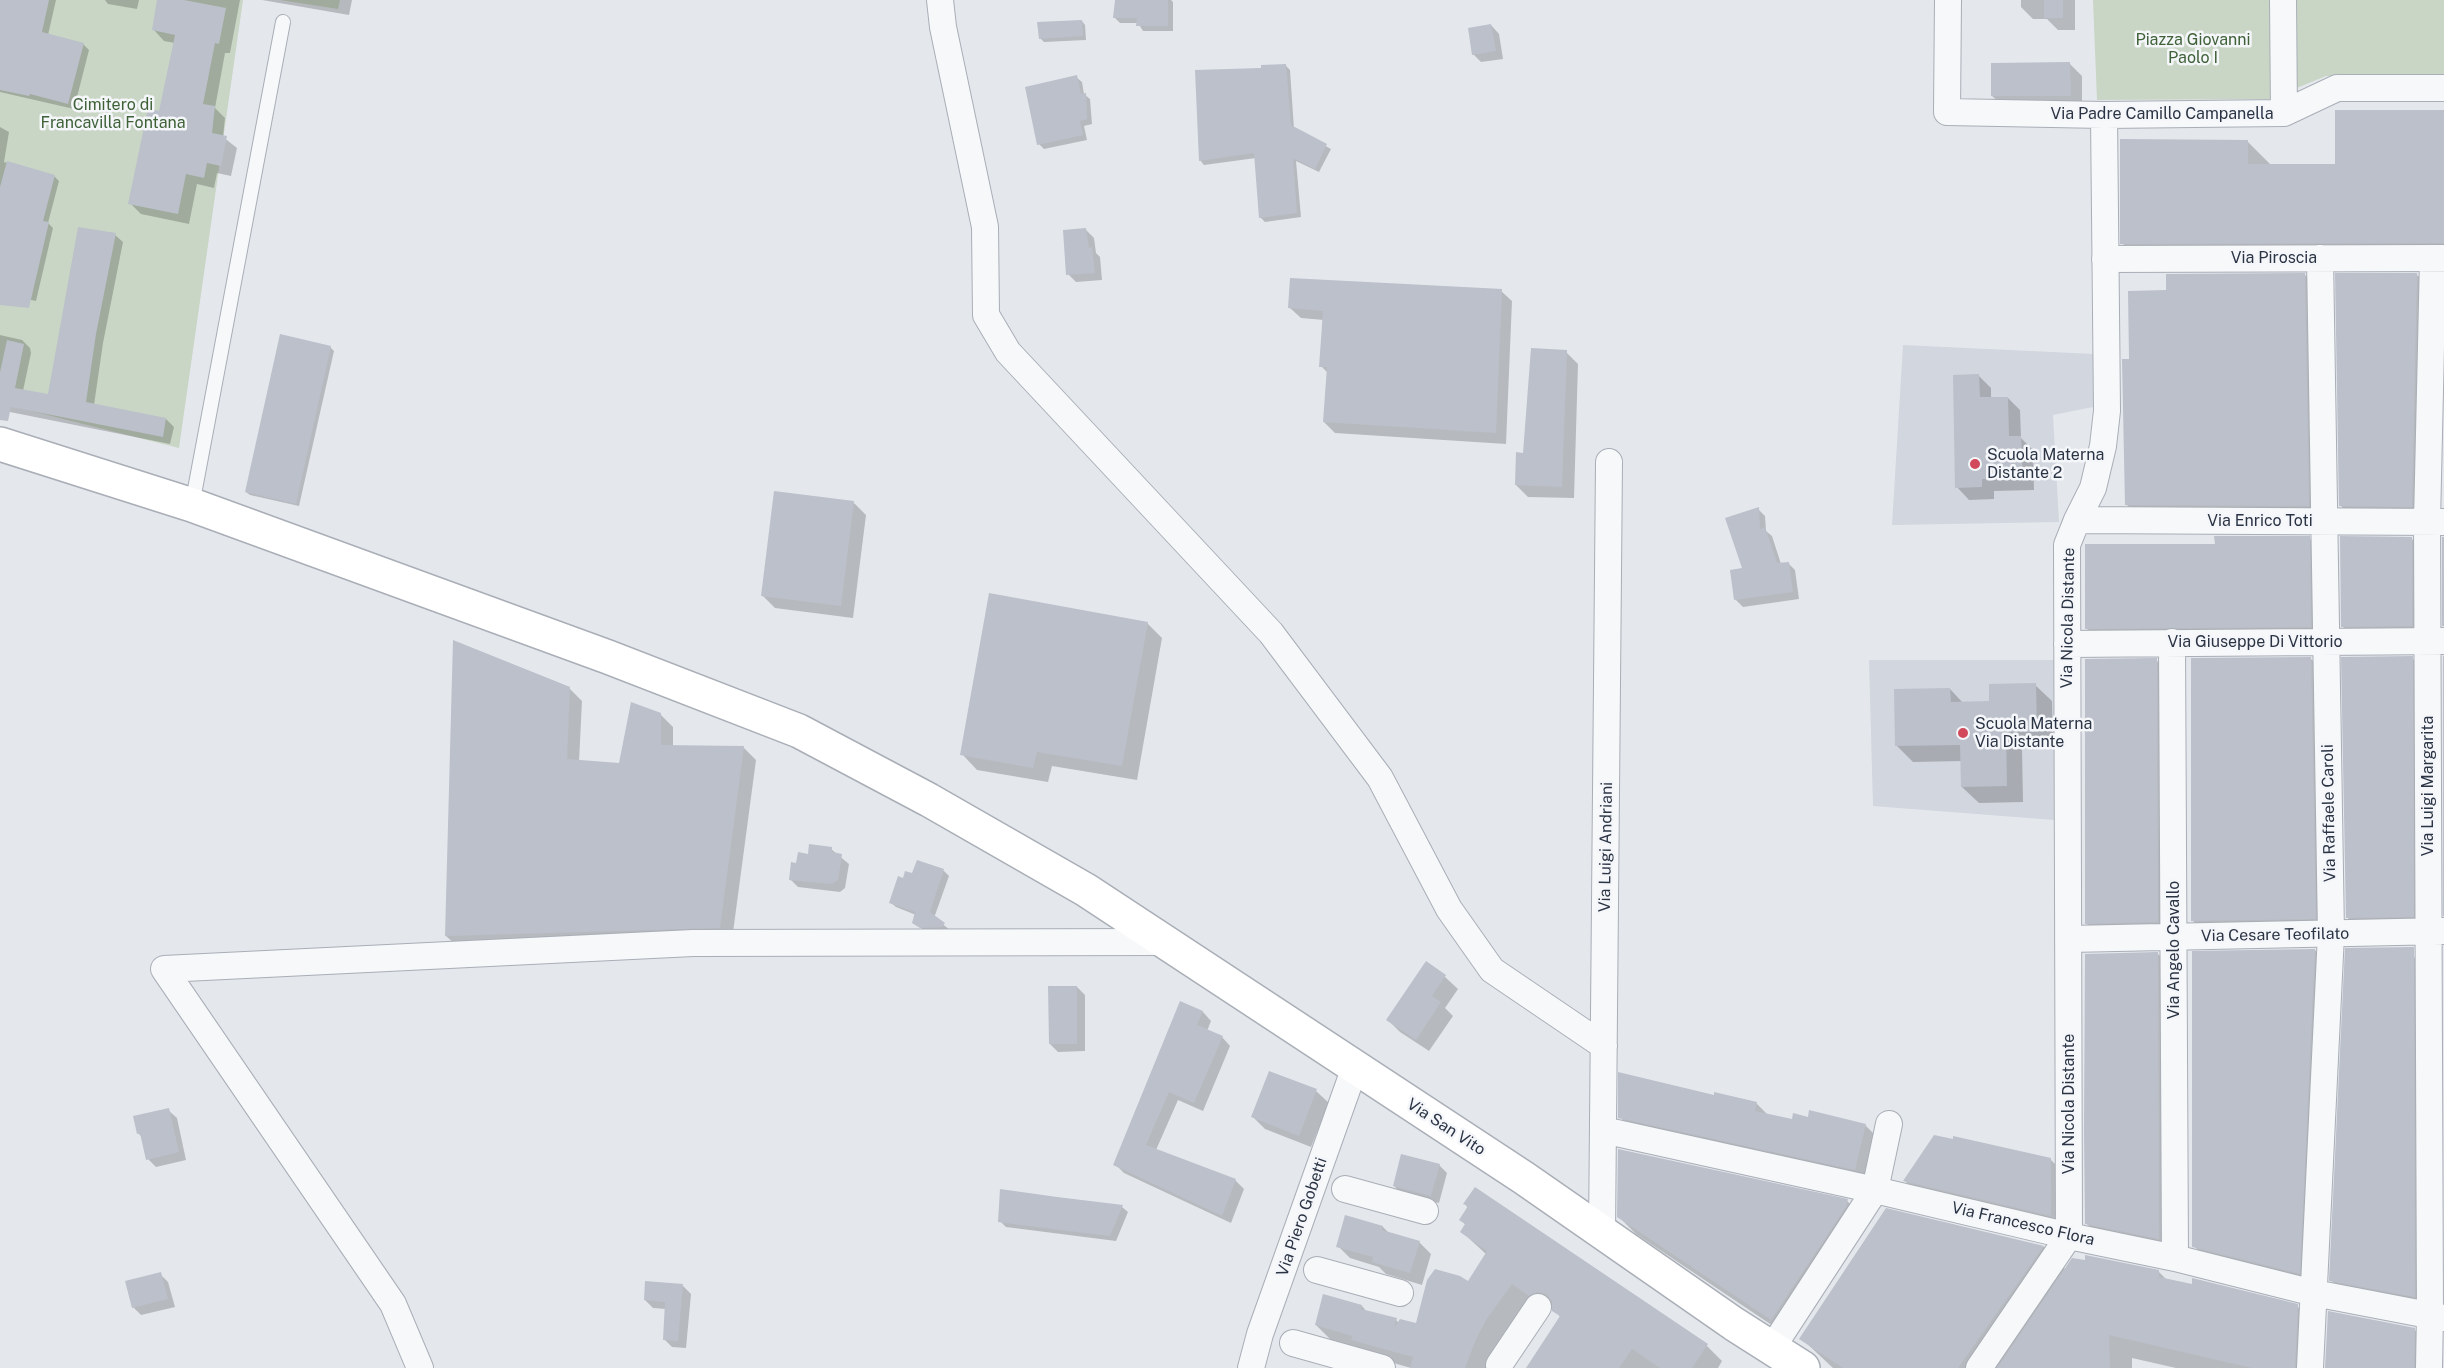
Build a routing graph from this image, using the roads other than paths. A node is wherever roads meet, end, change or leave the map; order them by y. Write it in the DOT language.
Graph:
graph roads {
  1 [pos="940,0"];
  2 [pos="1948,0"];
  3 [pos="2283,0"];
  4 [pos="284,22"];
  5 [pos="2444,88"];
  6 [pos="2284,113"];
  7 [pos="2104,115"];
  8 [pos="2320,258"];
  9 [pos="2438,258"];
  10 [pos="2105,259"];
  11 [pos="0,444"];
  12 [pos="1609,462"];
  13 [pos="192,505"];
  14 [pos="2077,520"];
  15 [pos="2325,522"];
  16 [pos="2435,522"];
  17 [pos="2436,641"];
  18 [pos="2172,642"];
  19 [pos="2326,643"];
  20 [pos="2067,644"];
  21 [pos="2436,932"];
  22 [pos="2331,934"];
  23 [pos="2174,936"];
  24 [pos="2069,939"];
  25 [pos="1165,942"];
  26 [pos="1604,1046"];
  27 [pos="1355,1067"];
  28 [pos="1889,1124"];
  29 [pos="1603,1130"];
  30 [pos="1345,1189"];
  31 [pos="1875,1190"];
  32 [pos="1425,1211"];
  33 [pos="1602,1232"];
  34 [pos="2069,1236"];
  35 [pos="2175,1258"];
  36 [pos="1317,1270"];
  37 [pos="1400,1293"];
  38 [pos="2314,1293"];
  39 [pos="1538,1306"];
  40 [pos="2437,1317"];
  41 [pos="1293,1343"];
  42 [pos="1772,1348"];
  43 [pos="1500,1367"];
  44 [pos="420,1368"];
  45 [pos="1251,1368"];
  46 [pos="1382,1368"];
  47 [pos="1803,1368"];
  48 [pos="1979,1368"];
  49 [pos="2310,1368"];
  50 [pos="2429,1368"];
  1 -- 26 [label="street"];
  2 -- 7 [label="street, Via Padre Camillo Campanella"];
  3 -- 6 [label="street"];
  4 -- 13 [label="lane"];
  5 -- 6 [label="street, Via Padre Camillo Campanella"];
  6 -- 7 [label="street, Via Padre Camillo Campanella"];
  7 -- 10 [label="street, Via Nicola Distante"];
  8 -- 9 [label="street, Via Piroscia"];
  8 -- 10 [label="street, Via Piroscia"];
  8 -- 15 [label="street, Via Raffaele Caroli"];
  9 -- 16 [label="street, Via Luigi Margarita"];
  10 -- 14 [label="street, Via Nicola Distante"];
  11 -- 13 [label="street, Via San Vito"];
  12 -- 26 [label="street, Via Luigi Andriani"];
  13 -- 25 [label="street, Via San Vito"];
  14 -- 15 [label="street, Via Enrico Toti"];
  14 -- 20 [label="street, Via Nicola Distante"];
  15 -- 16 [label="street, Via Enrico Toti"];
  15 -- 19 [label="street, Via Raffaele Caroli"];
  16 -- 17 [label="street, Via Luigi Margarita"];
  17 -- 19 [label="street, Via Giuseppe Di Vittorio"];
  17 -- 21 [label="street, Via Luigi Margarita"];
  18 -- 19 [label="street, Via Giuseppe Di Vittorio"];
  18 -- 20 [label="street, Via Giuseppe Di Vittorio"];
  18 -- 23 [label="street, Via Angelo Cavallo"];
  19 -- 22 [label="street, Via Raffaele Caroli"];
  20 -- 24 [label="street, Via Nicola Distante"];
  21 -- 22 [label="street, Via Cesare Teofilato"];
  21 -- 40 [label="street, Via Luigi Margarita"];
  22 -- 23 [label="street, Via Cesare Teofilato"];
  22 -- 38 [label="street, Via Raffaele Caroli"];
  23 -- 24 [label="street, Via Cesare Teofilato"];
  23 -- 35 [label="street, Via Angelo Cavallo"];
  24 -- 34 [label="street, Via Nicola Distante"];
  25 -- 27 [label="street, Via San Vito"];
  25 -- 44 [label="street"];
  26 -- 29 [label="street, Via Luigi Andriani"];
  27 -- 33 [label="street, Via San Vito"];
  27 -- 45 [label="street, Via Piero Gobetti"];
  28 -- 31 [label="street"];
  29 -- 31 [label="street, Via Francesco Flora"];
  29 -- 33 [label="street, Via Luigi Andriani"];
  30 -- 32 [label="street"];
  31 -- 34 [label="street, Via Francesco Flora"];
  31 -- 42 [label="street"];
  33 -- 42 [label="street, Via San Vito"];
  34 -- 35 [label="street, Via Francesco Flora"];
  34 -- 48 [label="street"];
  35 -- 38 [label="street, Via Francesco Flora"];
  36 -- 37 [label="street"];
  38 -- 40 [label="street, Via Francesco Flora"];
  38 -- 49 [label="street, Via Raffaele Caroli"];
  39 -- 43 [label="street"];
  40 -- 50 [label="street, Via Luigi Margarita"];
  41 -- 46 [label="street"];
  42 -- 47 [label="street, Via San Vito"];
}
